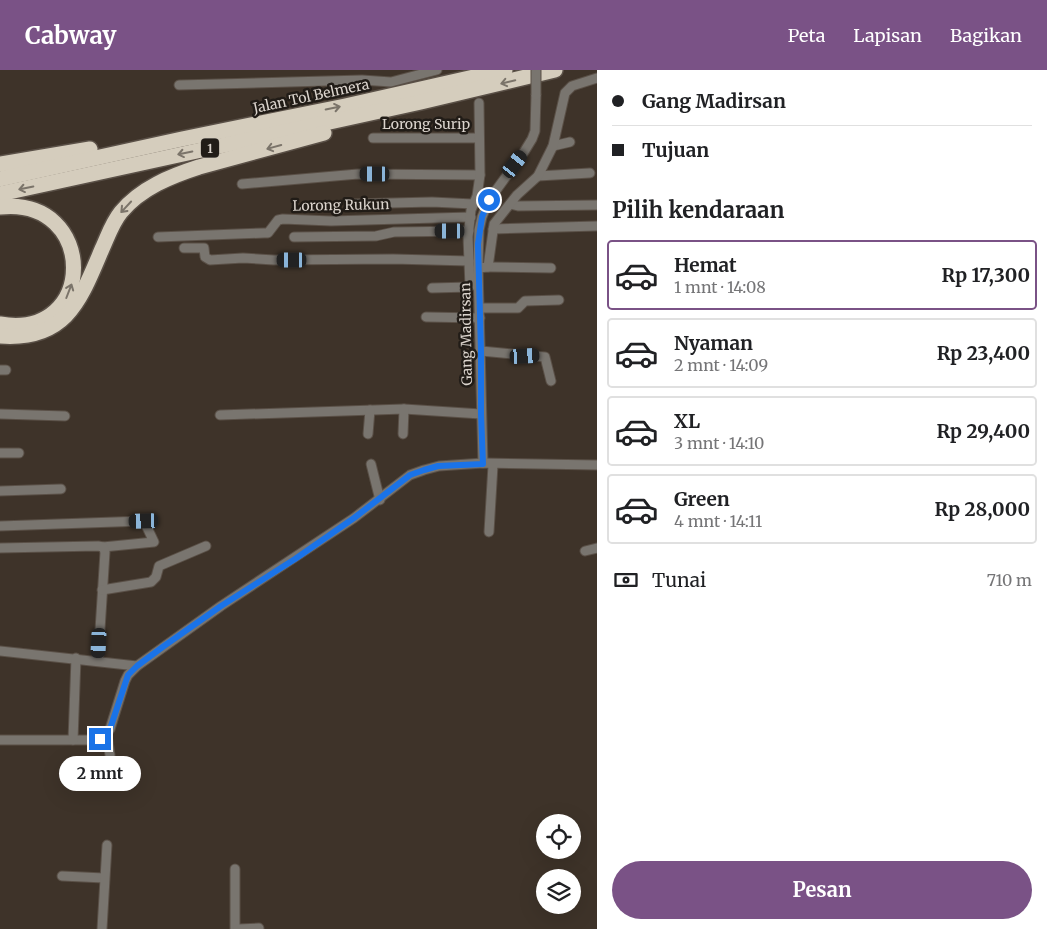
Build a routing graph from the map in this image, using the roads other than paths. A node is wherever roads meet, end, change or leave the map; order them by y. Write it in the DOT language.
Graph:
graph roads {
  1 [pos="437,70"];
  2 [pos="505,70"];
  3 [pos="536,70"];
  4 [pos="555,70"];
  5 [pos="597,78"];
  6 [pos="179,85"];
  7 [pos="421,102"];
  8 [pos="479,103"];
  9 [pos="373,138"];
  10 [pos="479,138"];
  11 [pos="182,139"];
  12 [pos="570,142"];
  13 [pos="553,146"];
  14 [pos="0,164"];
  15 [pos="590,173"];
  16 [pos="480,174"];
  17 [pos="538,176"];
  18 [pos="0,179"];
  19 [pos="242,184"];
  20 [pos="0,194"];
  21 [pos="351,204"];
  22 [pos="473,204"];
  23 [pos="510,204"];
  24 [pos="597,205"];
  25 [pos="0,207"];
  26 [pos="470,217"];
  27 [pos="597,226"];
  28 [pos="493,229"];
  29 [pos="469,231"];
  30 [pos="158,237"];
  31 [pos="294,237"];
  32 [pos="184,248"];
  33 [pos="469,261"];
  34 [pos="488,267"];
  35 [pos="478,268"];
  36 [pos="551,268"];
  37 [pos="475,287"];
  38 [pos="432,288"];
  39 [pos="559,300"];
  40 [pos="480,308"];
  41 [pos="426,317"];
  42 [pos="480,318"];
  43 [pos="0,324"];
  44 [pos="0,336"];
  45 [pos="481,351"];
  46 [pos="551,381"];
  47 [pos="404,409"];
  48 [pos="370,410"];
  49 [pos="0,414"];
  50 [pos="220,414"];
  51 [pos="481,414"];
  52 [pos="65,416"];
  53 [pos="368,434"];
  54 [pos="404,434"];
  55 [pos="0,453"];
  56 [pos="19,453"];
  57 [pos="371,464"];
  58 [pos="483,464"];
  59 [pos="493,465"];
  60 [pos="597,465"];
  61 [pos="61,488"];
  62 [pos="0,491"];
  63 [pos="380,500"];
  64 [pos="0,526"];
  65 [pos="489,532"];
  66 [pos="206,546"];
  67 [pos="103,547"];
  68 [pos="0,548"];
  69 [pos="597,548"];
  70 [pos="585,551"];
  71 [pos="102,590"];
  72 [pos="0,651"];
  73 [pos="76,658"];
  74 [pos="98,661"];
  75 [pos="137,666"];
  76 [pos="107,735"];
  77 [pos="0,740"];
  78 [pos="73,740"];
  79 [pos="109,772"];
  80 [pos="106,845"];
  81 [pos="235,869"];
  82 [pos="62,876"];
  83 [pos="104,878"];
  84 [pos="259,928"];
  85 [pos="102,929"];
  86 [pos="237,929"];
  1 -- 6 [label="street"];
  11 -- 2 [label="highway, Jalan Tol Belmera / 1, one-way"];
  3 -- 35 [label="street, Gang Madirsan, bridge"];
  4 -- 7 [label="highway, 1, one-way"];
  5 -- 13 [label="street"];
  7 -- 20 [label="highway, 1, one-way"];
  7 -- 44 [label="highway, one-way"];
  8 -- 10 [label="street"];
  9 -- 10 [label="street, Lorong Surip"];
  10 -- 16 [label="street"];
  11 -- 14 [label="highway"];
  11 -- 18 [label="highway, 1"];
  12 -- 13 [label="street"];
  13 -- 17 [label="street"];
  15 -- 17 [label="street"];
  16 -- 19 [label="street"];
  16 -- 22 [label="street"];
  17 -- 23 [label="street"];
  21 -- 22 [label="street"];
  22 -- 26 [label="street"];
  23 -- 24 [label="street"];
  23 -- 28 [label="street"];
  43 -- 25 [label="highway, one-way"];
  26 -- 29 [label="street"];
  26 -- 30 [label="street, Lorong Rukun"];
  27 -- 28 [label="street"];
  28 -- 34 [label="street"];
  29 -- 31 [label="street"];
  29 -- 33 [label="street"];
  32 -- 33 [label="street"];
  33 -- 37 [label="street"];
  34 -- 35 [label="street"];
  34 -- 36 [label="street"];
  35 -- 37 [label="street, Gang Madirsan"];
  37 -- 38 [label="street"];
  37 -- 40 [label="street, Gang Madirsan"];
  39 -- 40 [label="street"];
  40 -- 42 [label="street, Gang Madirsan"];
  41 -- 42 [label="street"];
  42 -- 45 [label="street, Gang Madirsan"];
  45 -- 46 [label="street"];
  45 -- 51 [label="street, Gang Madirsan"];
  47 -- 48 [label="street"];
  47 -- 51 [label="street"];
  47 -- 54 [label="street"];
  48 -- 50 [label="street"];
  48 -- 53 [label="street"];
  49 -- 52 [label="street"];
  51 -- 58 [label="street, Gang Madirsan"];
  55 -- 56 [label="street"];
  57 -- 63 [label="street"];
  58 -- 59 [label="street"];
  58 -- 63 [label="street"];
  59 -- 60 [label="street"];
  59 -- 65 [label="street"];
  61 -- 62 [label="street"];
  63 -- 75 [label="street"];
  64 -- 67 [label="street"];
  66 -- 71 [label="street"];
  67 -- 68 [label="street"];
  67 -- 71 [label="street"];
  69 -- 70 [label="street"];
  71 -- 74 [label="street"];
  72 -- 73 [label="street"];
  73 -- 74 [label="street"];
  73 -- 78 [label="street"];
  74 -- 75 [label="street"];
  75 -- 76 [label="street"];
  76 -- 78 [label="street"];
  76 -- 79 [label="street"];
  77 -- 78 [label="street"];
  80 -- 83 [label="street"];
  81 -- 86 [label="street"];
  82 -- 83 [label="street"];
  83 -- 85 [label="street"];
  84 -- 86 [label="street"];
}
